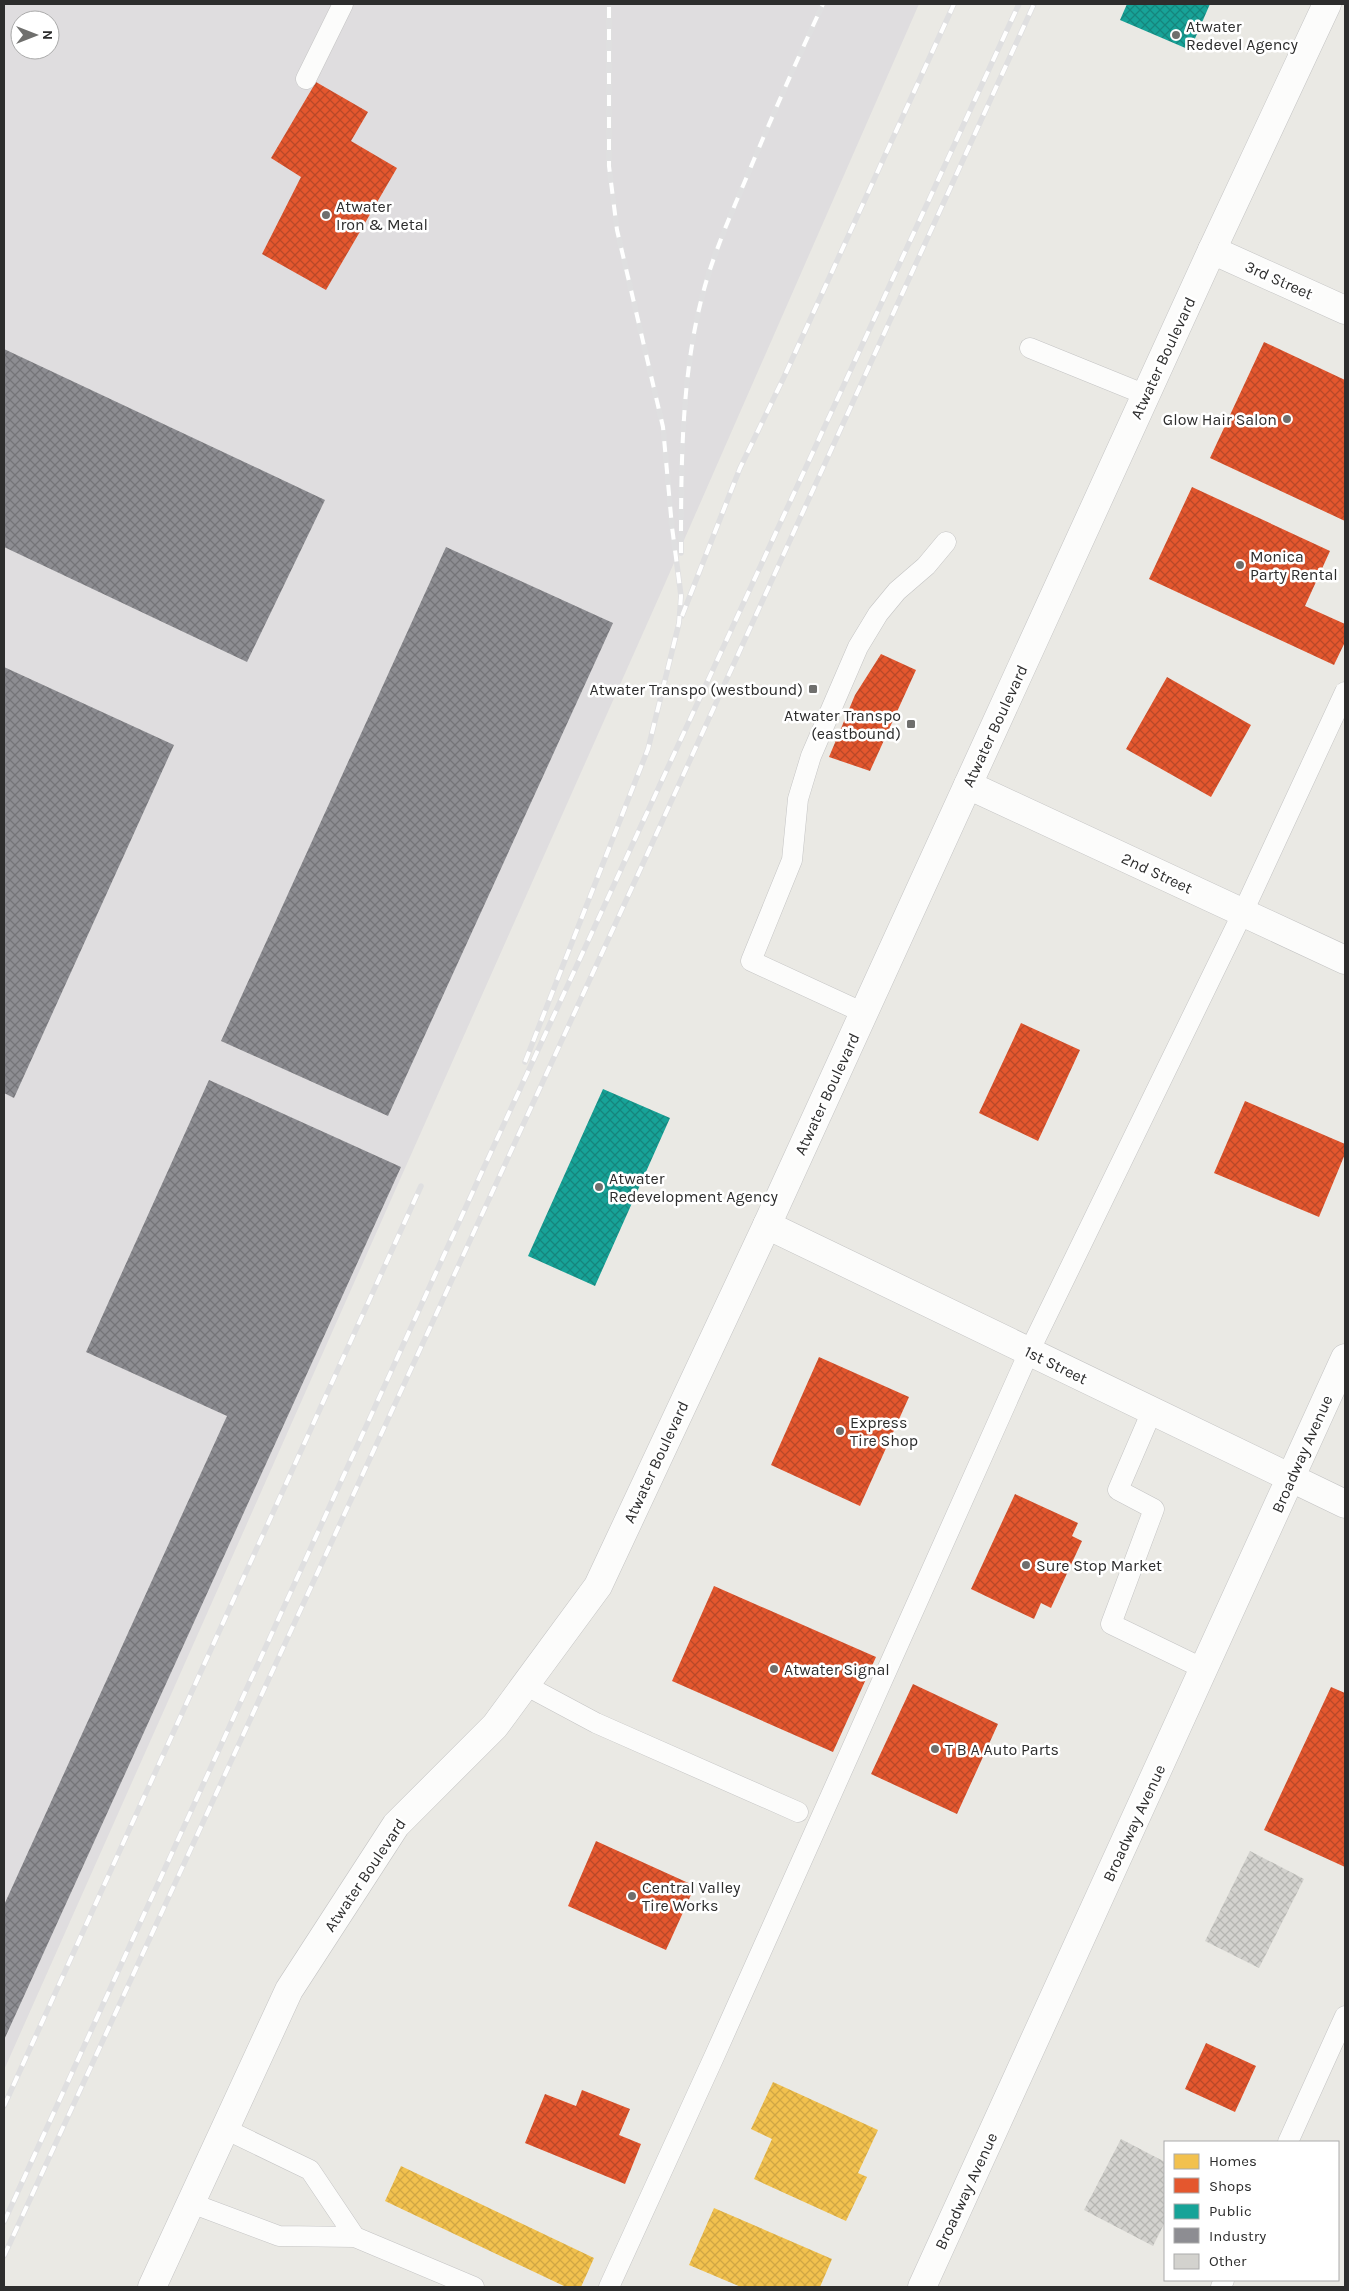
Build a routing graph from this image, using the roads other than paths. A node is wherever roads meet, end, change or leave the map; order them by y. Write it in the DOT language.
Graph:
graph roads {
  1 [pos="343,4"];
  2 [pos="1328,4"];
  3 [pos="306,79"];
  4 [pos="1212,250"];
  5 [pos="1345,310"];
  6 [pos="1030,348"];
  7 [pos="1146,395"];
  8 [pos="946,542"];
  9 [pos="1345,692"];
  10 [pos="968,785"];
  11 [pos="1243,912"];
  12 [pos="1345,960"];
  13 [pos="864,1013"];
  14 [pos="767,1225"];
  15 [pos="1029,1352"];
  16 [pos="1345,1358"];
  17 [pos="1152,1411"];
  18 [pos="1291,1478"];
  19 [pos="1345,1504"];
  20 [pos="1204,1670"];
  21 [pos="525,1685"];
  22 [pos="798,1812"];
  23 [pos="1345,2016"];
  24 [pos="225,2129"];
  25 [pos="1288,2141"];
  26 [pos="191,2204"];
  27 [pos="355,2237"];
  28 [pos="152,2287"];
  29 [pos="474,2287"];
  30 [pos="609,2287"];
  31 [pos="922,2287"];
  1 -- 3 [label="lane"];
  2 -- 4 [label="main road, Atwater Boulevard"];
  4 -- 5 [label="main road, 3rd Street"];
  4 -- 7 [label="main road, Atwater Boulevard"];
  6 -- 7 [label="lane"];
  7 -- 10 [label="main road, Atwater Boulevard"];
  8 -- 13 [label="lane"];
  9 -- 11 [label="lane"];
  10 -- 11 [label="main road, 2nd Street"];
  10 -- 13 [label="main road, Atwater Boulevard"];
  11 -- 12 [label="main road, 2nd Street"];
  11 -- 15 [label="lane"];
  13 -- 14 [label="main road, Atwater Boulevard"];
  14 -- 15 [label="main road, 1st Street"];
  14 -- 21 [label="main road, Atwater Boulevard"];
  15 -- 17 [label="main road, 1st Street"];
  15 -- 30 [label="lane"];
  16 -- 18 [label="main road, Broadway Avenue"];
  17 -- 18 [label="main road, 1st Street"];
  17 -- 20 [label="lane"];
  18 -- 19 [label="main road, 1st Street"];
  18 -- 20 [label="main road, Broadway Avenue"];
  20 -- 31 [label="main road, Broadway Avenue"];
  21 -- 22 [label="lane"];
  21 -- 24 [label="main road, Atwater Boulevard"];
  23 -- 25 [label="lane"];
  24 -- 26 [label="main road, Atwater Boulevard"];
  24 -- 27 [label="lane"];
  26 -- 27 [label="lane"];
  26 -- 28 [label="main road, Atwater Boulevard"];
  27 -- 29 [label="lane"];
}
